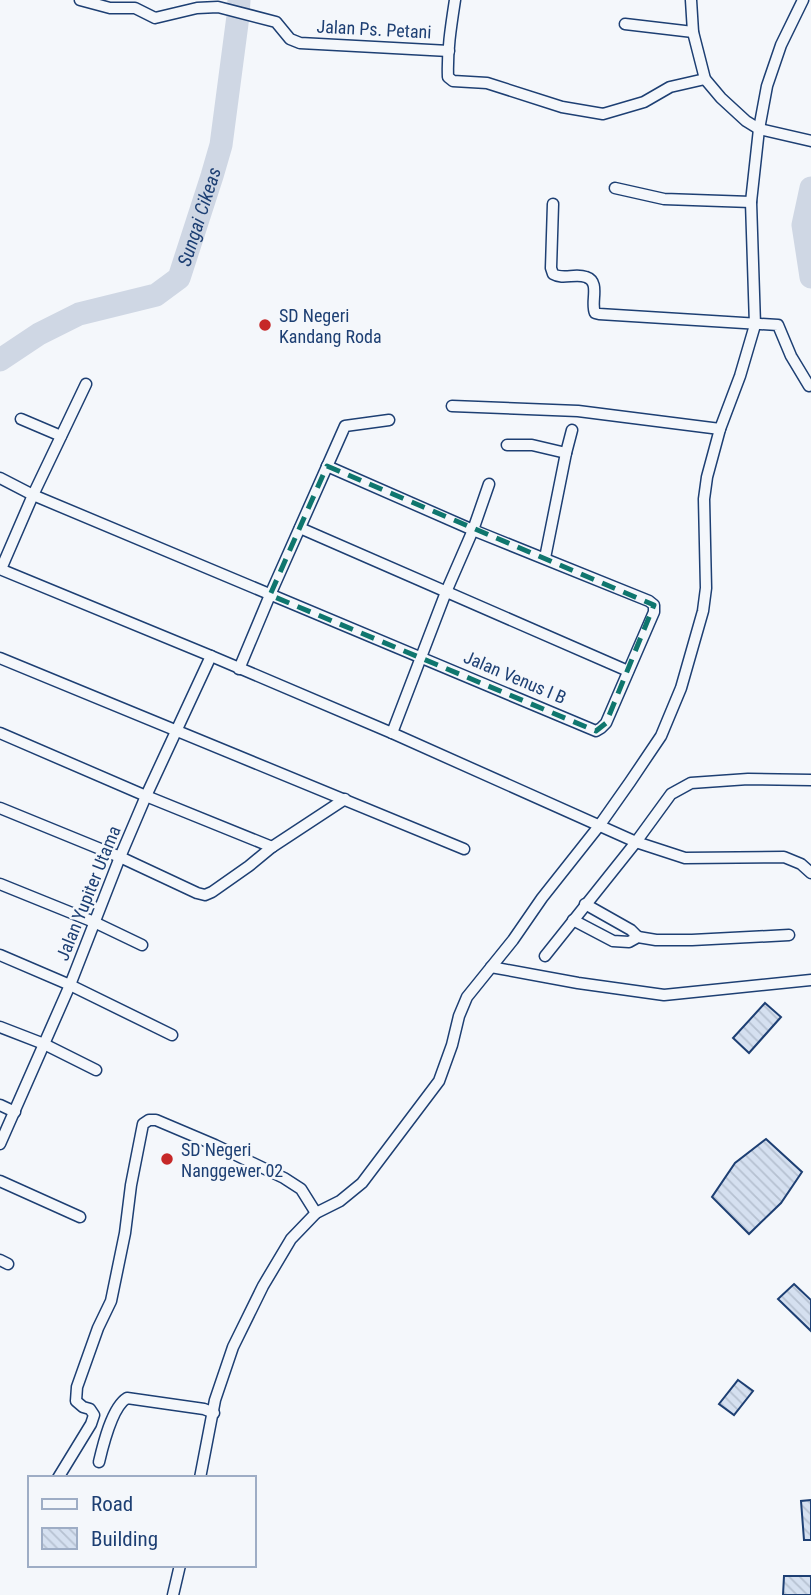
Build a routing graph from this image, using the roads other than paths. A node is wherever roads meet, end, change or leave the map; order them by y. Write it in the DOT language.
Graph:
graph roads {
  1 [pos="80,0"];
  2 [pos="455,0"];
  3 [pos="691,0"];
  4 [pos="803,0"];
  5 [pos="625,24"];
  6 [pos="693,32"];
  7 [pos="449,51"];
  8 [pos="705,79"];
  9 [pos="759,129"];
  10 [pos="811,141"];
  11 [pos="615,188"];
  12 [pos="751,202"];
  13 [pos="553,204"];
  14 [pos="755,325"];
  15 [pos="86,384"];
  16 [pos="809,386"];
  17 [pos="452,406"];
  18 [pos="21,419"];
  19 [pos="389,420"];
  20 [pos="720,429"];
  21 [pos="572,430"];
  22 [pos="61,436"];
  23 [pos="507,445"];
  24 [pos="566,453"];
  25 [pos="327,466"];
  26 [pos="0,478"];
  27 [pos="489,484"];
  28 [pos="33,495"];
  29 [pos="300,528"];
  30 [pos="473,530"];
  31 [pos="545,558"];
  32 [pos="0,569"];
  33 [pos="446,592"];
  34 [pos="270,595"];
  35 [pos="211,656"];
  36 [pos="421,656"];
  37 [pos="0,658"];
  38 [pos="239,669"];
  39 [pos="628,671"];
  40 [pos="176,731"];
  41 [pos="0,733"];
  42 [pos="392,733"];
  43 [pos="811,780"];
  44 [pos="146,796"];
  45 [pos="345,799"];
  46 [pos="0,808"];
  47 [pos="599,826"];
  48 [pos="636,842"];
  49 [pos="272,847"];
  50 [pos="464,849"];
  51 [pos="120,857"];
  52 [pos="811,873"];
  53 [pos="0,884"];
  54 [pos="585,904"];
  55 [pos="573,920"];
  56 [pos="94,922"];
  57 [pos="789,935"];
  58 [pos="638,937"];
  59 [pos="142,945"];
  60 [pos="0,955"];
  61 [pos="545,956"];
  62 [pos="491,967"];
  63 [pos="811,980"];
  64 [pos="70,985"];
  65 [pos="0,1027"];
  66 [pos="172,1035"];
  67 [pos="44,1044"];
  68 [pos="96,1070"];
  69 [pos="0,1105"];
  70 [pos="15,1112"];
  71 [pos="0,1144"];
  72 [pos="0,1181"];
  73 [pos="316,1213"];
  74 [pos="80,1217"];
  75 [pos="214,1413"];
  76 [pos="99,1462"];
  77 [pos="59,1476"];
  78 [pos="200,1476"];
  79 [pos="180,1567"];
  80 [pos="173,1595"];
  1 -- 7 [label="street, Jalan Ps. Petani"];
  2 -- 7 [label="street"];
  3 -- 6 [label="street"];
  4 -- 9 [label="street"];
  5 -- 6 [label="street"];
  6 -- 8 [label="street"];
  7 -- 8 [label="street"];
  8 -- 9 [label="street"];
  9 -- 10 [label="street"];
  9 -- 12 [label="street"];
  11 -- 12 [label="street"];
  12 -- 14 [label="street"];
  13 -- 14 [label="street"];
  14 -- 16 [label="street"];
  14 -- 20 [label="street"];
  15 -- 22 [label="street"];
  17 -- 20 [label="street"];
  18 -- 22 [label="street"];
  19 -- 25 [label="street"];
  20 -- 47 [label="street"];
  21 -- 24 [label="street"];
  22 -- 28 [label="street"];
  23 -- 24 [label="street"];
  24 -- 31 [label="street"];
  25 -- 29 [label="street"];
  25 -- 30 [label="street"];
  26 -- 28 [label="street, Jalan Venus I B"];
  27 -- 30 [label="street"];
  28 -- 32 [label="street"];
  28 -- 34 [label="street, Jalan Venus I B"];
  29 -- 33 [label="street"];
  29 -- 34 [label="street"];
  30 -- 31 [label="street"];
  30 -- 33 [label="street"];
  31 -- 39 [label="street"];
  32 -- 35 [label="street"];
  33 -- 36 [label="street"];
  33 -- 39 [label="street"];
  34 -- 36 [label="street, Jalan Venus I B"];
  34 -- 38 [label="street"];
  35 -- 38 [label="street"];
  35 -- 40 [label="street, Jalan Yupiter Utama"];
  36 -- 39 [label="street, Jalan Venus I B"];
  36 -- 42 [label="street"];
  37 -- 40 [label="street"];
  38 -- 42 [label="street"];
  40 -- 44 [label="street, Jalan Yupiter Utama"];
  40 -- 45 [label="street"];
  41 -- 44 [label="street"];
  42 -- 47 [label="street"];
  43 -- 48 [label="street"];
  44 -- 49 [label="street"];
  44 -- 51 [label="street, Jalan Yupiter Utama"];
  45 -- 49 [label="street"];
  45 -- 50 [label="street"];
  46 -- 51 [label="street"];
  47 -- 48 [label="street"];
  47 -- 62 [label="street"];
  48 -- 52 [label="street"];
  48 -- 54 [label="street"];
  49 -- 51 [label="street"];
  51 -- 56 [label="street, Jalan Yupiter Utama"];
  53 -- 56 [label="street"];
  54 -- 55 [label="street"];
  54 -- 58 [label="street"];
  55 -- 58 [label="street"];
  55 -- 61 [label="street"];
  56 -- 59 [label="street"];
  56 -- 64 [label="street, Jalan Yupiter Utama"];
  57 -- 58 [label="street"];
  60 -- 64 [label="street"];
  62 -- 63 [label="street"];
  62 -- 73 [label="street"];
  64 -- 66 [label="street"];
  64 -- 67 [label="street, Jalan Yupiter Utama"];
  65 -- 67 [label="street"];
  67 -- 68 [label="street"];
  67 -- 70 [label="street, Jalan Yupiter Utama"];
  69 -- 70 [label="street"];
  70 -- 71 [label="street, Jalan Yupiter Utama"];
  72 -- 74 [label="street"];
  73 -- 75 [label="street"];
  73 -- 77 [label="street"];
  75 -- 76 [label="street"];
  75 -- 78 [label="street"];
  79 -- 80 [label="street"];
}
